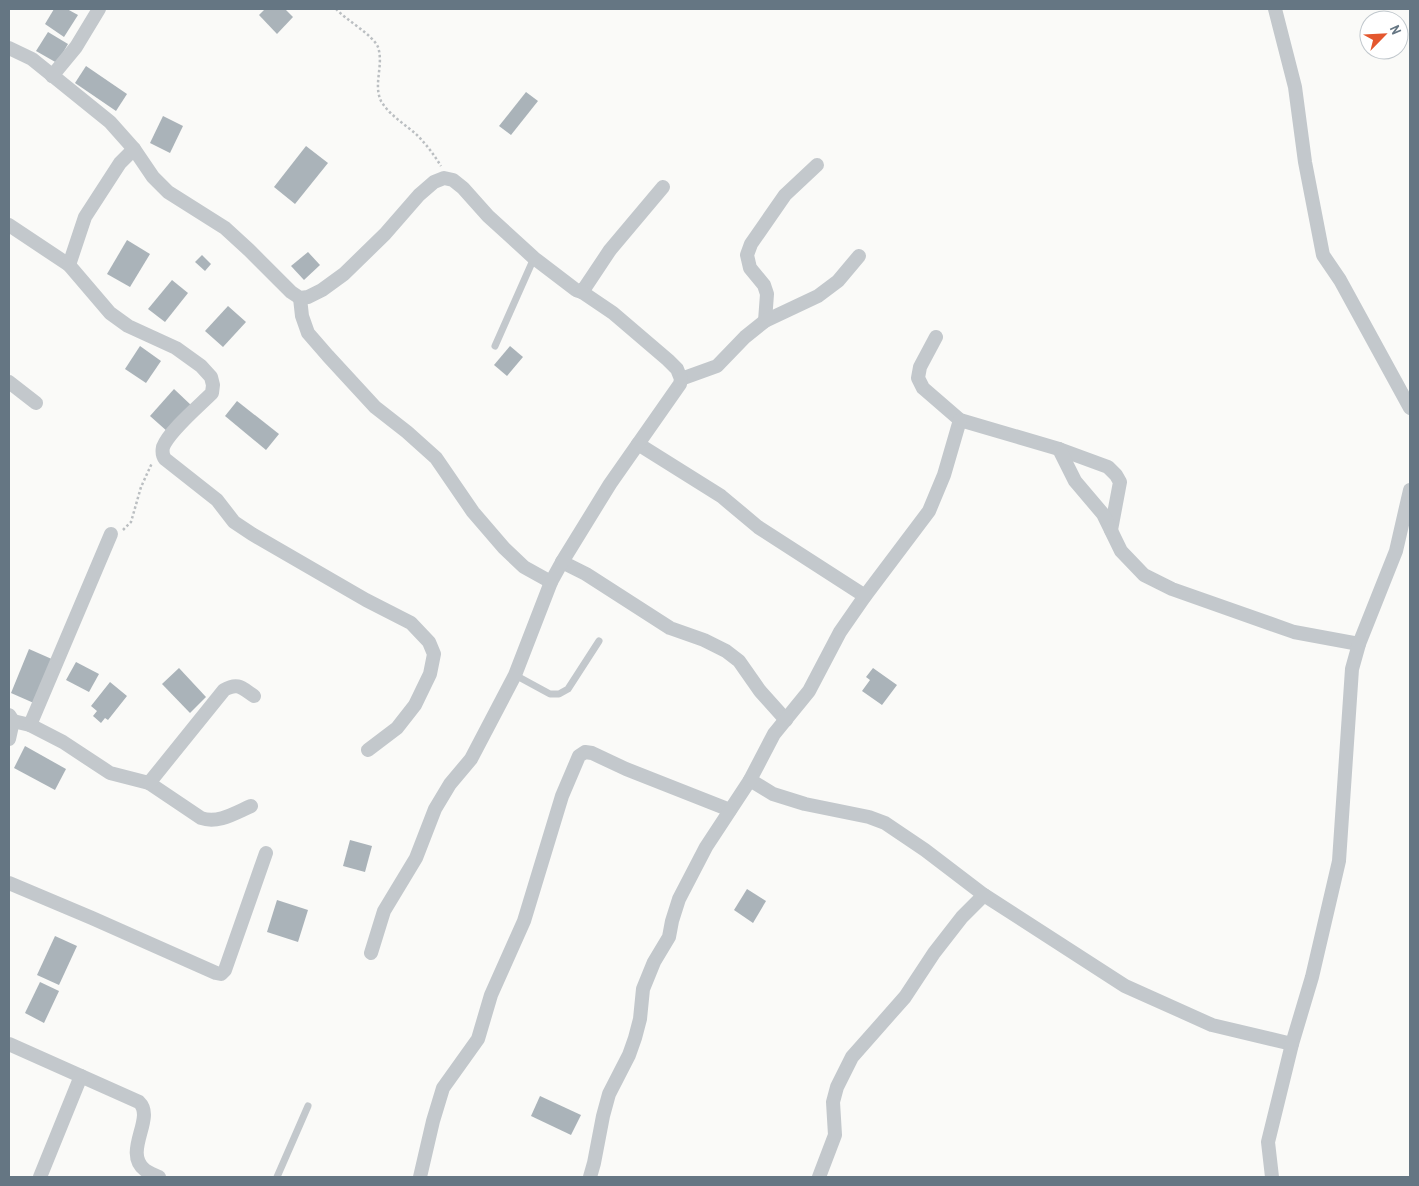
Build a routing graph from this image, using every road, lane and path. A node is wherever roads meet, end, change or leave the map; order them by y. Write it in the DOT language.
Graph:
graph roads {
  1 [pos="99,9"];
  2 [pos="336,9"];
  3 [pos="1276,9"];
  4 [pos="10,52"];
  5 [pos="52,76"];
  6 [pos="134,149"];
  7 [pos="818,164"];
  8 [pos="444,178"];
  9 [pos="664,187"];
  10 [pos="9,225"];
  11 [pos="859,256"];
  12 [pos="534,258"];
  13 [pos="70,266"];
  14 [pos="582,292"];
  15 [pos="300,298"];
  16 [pos="765,321"];
  17 [pos="936,337"];
  18 [pos="495,346"];
  19 [pos="681,379"];
  20 [pos="9,382"];
  21 [pos="36,403"];
  22 [pos="1410,408"];
  23 [pos="960,420"];
  24 [pos="638,444"];
  25 [pos="1059,449"];
  26 [pos="162,454"];
  27 [pos="1410,490"];
  28 [pos="1111,530"];
  29 [pos="111,534"];
  30 [pos="562,562"];
  31 [pos="551,582"];
  32 [pos="865,596"];
  33 [pos="599,641"];
  34 [pos="1359,644"];
  35 [pos="515,675"];
  36 [pos="254,696"];
  37 [pos="11,718"];
  38 [pos="786,720"];
  39 [pos="30,725"];
  40 [pos="9,739"];
  41 [pos="368,750"];
  42 [pos="750,780"];
  43 [pos="149,783"];
  44 [pos="251,806"];
  45 [pos="730,810"];
  46 [pos="266,853"];
  47 [pos="9,883"];
  48 [pos="984,895"];
  49 [pos="371,953"];
  50 [pos="9,1044"];
  51 [pos="1292,1044"];
  52 [pos="81,1076"];
  53 [pos="308,1106"];
  54 [pos="40,1177"];
  55 [pos="159,1177"];
  56 [pos="277,1177"];
  57 [pos="420,1177"];
  58 [pos="590,1177"];
  59 [pos="819,1177"];
  60 [pos="1272,1177"];
  1 -- 5 [label="street"];
  2 -- 8 [label="path"];
  3 -- 22 [label="street"];
  4 -- 5 [label="street"];
  5 -- 6 [label="street"];
  6 -- 13 [label="street"];
  6 -- 15 [label="street"];
  7 -- 16 [label="street"];
  8 -- 12 [label="street"];
  8 -- 15 [label="street"];
  9 -- 14 [label="street"];
  10 -- 13 [label="street"];
  11 -- 16 [label="street"];
  12 -- 14 [label="street"];
  12 -- 18 [label="lane"];
  13 -- 26 [label="street"];
  14 -- 19 [label="street"];
  15 -- 31 [label="street"];
  16 -- 19 [label="street"];
  17 -- 23 [label="street"];
  19 -- 24 [label="street"];
  20 -- 21 [label="street"];
  23 -- 25 [label="street"];
  23 -- 32 [label="street"];
  24 -- 30 [label="street"];
  24 -- 32 [label="street"];
  25 -- 28 [label="street"];
  25 -- 28 [label="street"];
  26 -- 29 [label="path"];
  26 -- 41 [label="street"];
  27 -- 34 [label="street"];
  28 -- 34 [label="street"];
  29 -- 39 [label="street"];
  30 -- 31 [label="street"];
  30 -- 38 [label="street"];
  31 -- 35 [label="street"];
  32 -- 38 [label="street"];
  33 -- 35 [label="lane"];
  34 -- 51 [label="street"];
  35 -- 49 [label="street"];
  36 -- 43 [label="street"];
  37 -- 39 [label="street"];
  37 -- 40 [label="street"];
  38 -- 42 [label="street"];
  39 -- 43 [label="street"];
  42 -- 45 [label="street"];
  42 -- 48 [label="street"];
  43 -- 44 [label="street"];
  45 -- 57 [label="street"];
  45 -- 58 [label="street"];
  46 -- 47 [label="street"];
  48 -- 51 [label="street"];
  48 -- 59 [label="street"];
  50 -- 52 [label="street"];
  51 -- 60 [label="street"];
  52 -- 54 [label="street"];
  52 -- 55 [label="street"];
  53 -- 56 [label="lane"];
}
